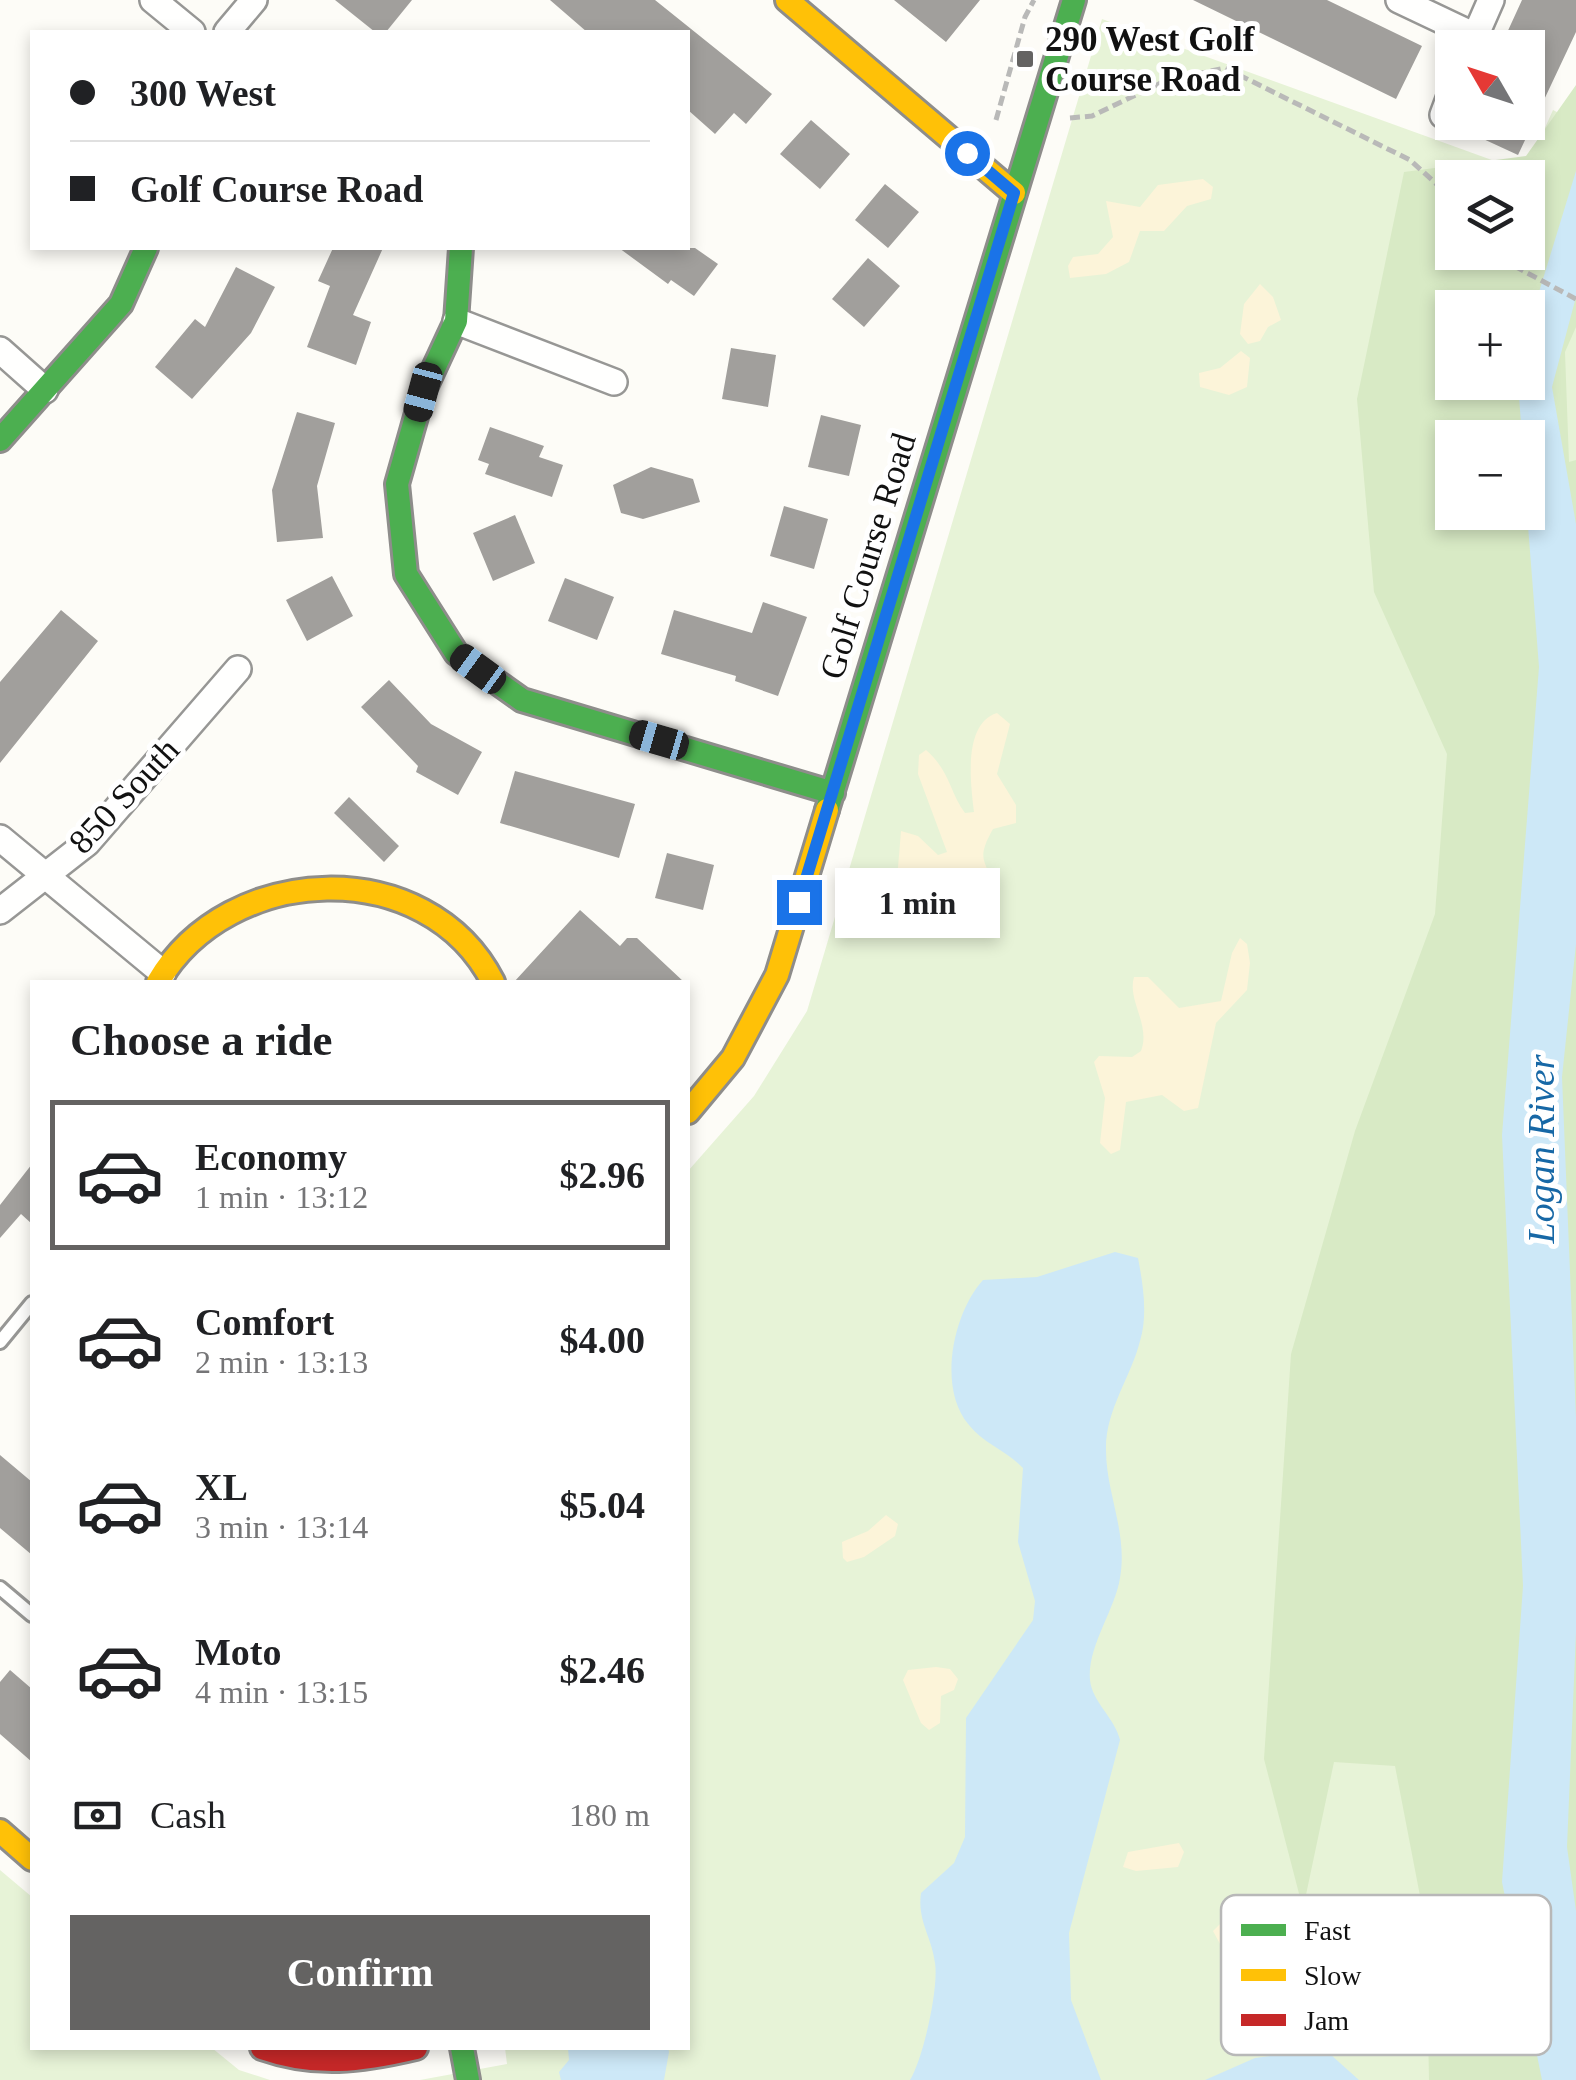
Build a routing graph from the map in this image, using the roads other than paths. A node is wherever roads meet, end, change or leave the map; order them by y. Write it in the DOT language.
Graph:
graph roads {
  1 [pos="152,0"];
  2 [pos="254,0"];
  3 [pos="787,0"];
  4 [pos="1074,0"];
  5 [pos="1399,0"];
  6 [pos="1491,0"];
  7 [pos="190,30"];
  8 [pos="229,30"];
  9 [pos="1452,30"];
  10 [pos="1478,30"];
  11 [pos="1014,193"];
  12 [pos="145,250"];
  13 [pos="461,250"];
  14 [pos="456,322"];
  15 [pos="0,350"];
  16 [pos="614,382"];
  17 [pos="45,390"];
  18 [pos="0,440"];
  19 [pos="238,669"];
  20 [pos="833,793"];
  21 [pos="0,838"];
  22 [pos="46,876"];
  23 [pos="0,911"];
  24 [pos="160,978"];
  25 [pos="492,980"];
  26 [pos="690,1110"];
  27 [pos="30,1305"];
  28 [pos="0,1342"];
  29 [pos="0,1588"];
  30 [pos="30,1613"];
  31 [pos="0,1832"];
  32 [pos="30,1858"];
  33 [pos="267,2050"];
  34 [pos="408,2050"];
  35 [pos="462,2050"];
  36 [pos="468,2080"];
  1 -- 7 [label="street"];
  2 -- 8 [label="street"];
  3 -- 11 [label="street"];
  4 -- 11 [label="street, Golf Course Road"];
  5 -- 9 [label="street"];
  6 -- 10 [label="street"];
  11 -- 20 [label="street, Golf Course Road"];
  12 -- 17 [label="street"];
  13 -- 14 [label="street"];
  14 -- 16 [label="street"];
  14 -- 20 [label="street"];
  15 -- 17 [label="street"];
  17 -- 18 [label="street"];
  19 -- 22 [label="street, 850 South"];
  20 -- 26 [label="street, Golf Course Road"];
  21 -- 22 [label="street"];
  22 -- 23 [label="street, 850 South"];
  22 -- 24 [label="street"];
  24 -- 25 [label="street"];
  27 -- 28 [label="lane"];
  29 -- 30 [label="lane"];
  31 -- 32 [label="street"];
  33 -- 34 [label="street"];
  35 -- 36 [label="street"];
}
